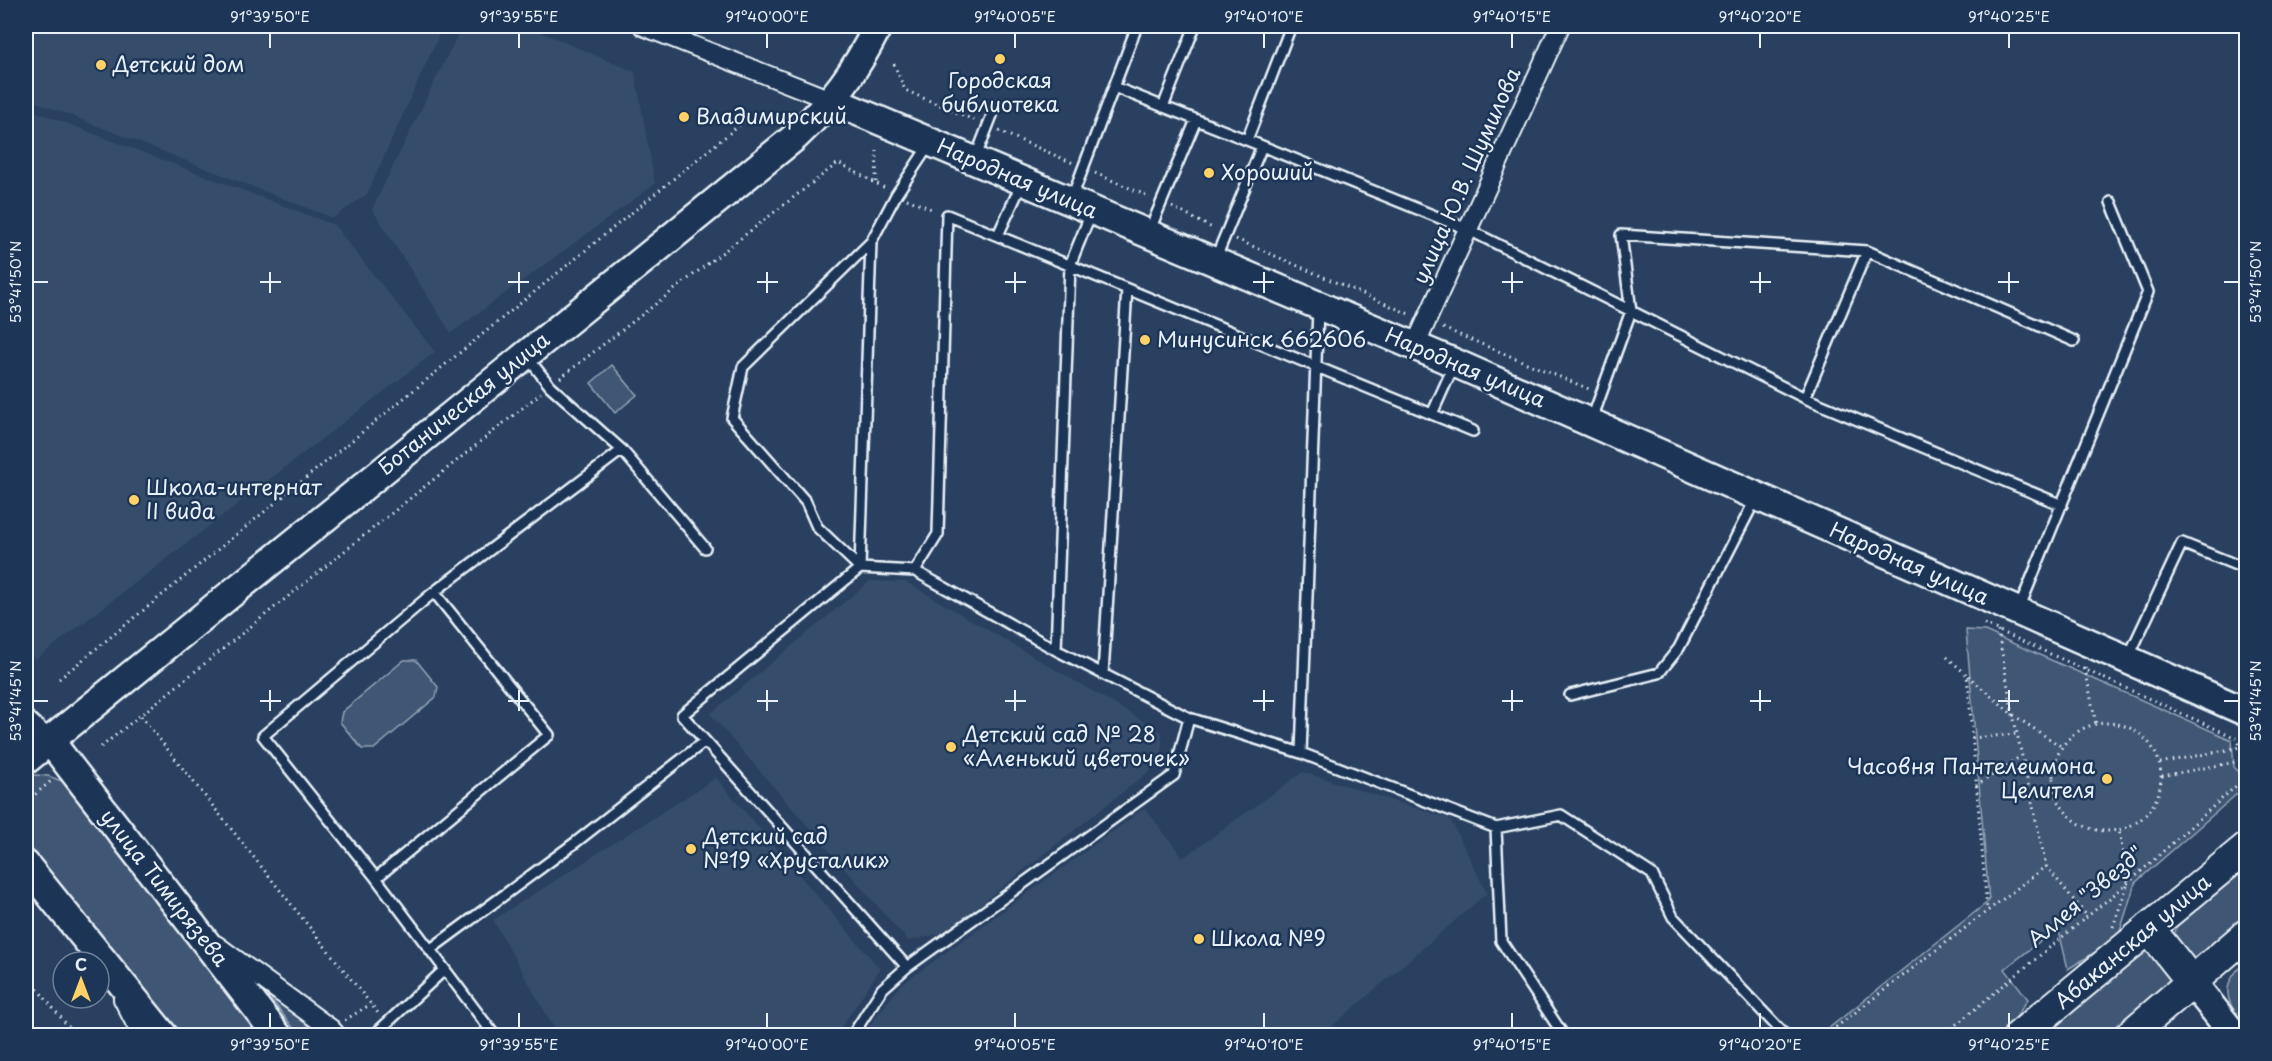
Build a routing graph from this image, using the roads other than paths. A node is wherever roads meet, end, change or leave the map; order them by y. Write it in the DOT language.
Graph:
graph roads {
  1 [pos="643,26"];
  2 [pos="878,26"];
  3 [pos="1137,26"];
  4 [pos="1195,26"];
  5 [pos="1291,26"];
  6 [pos="1560,26"];
  7 [pos="1114,87"];
  8 [pos="833,100"];
  9 [pos="996,105"];
  10 [pos="1163,106"];
  11 [pos="1196,120"];
  12 [pos="1247,140"];
  13 [pos="931,142"];
  14 [pos="1262,146"];
  15 [pos="974,160"];
  16 [pos="1023,181"];
  17 [pos="2111,202"];
  18 [pos="1082,206"];
  19 [pos="1467,229"];
  20 [pos="998,235"];
  21 [pos="1148,235"];
  22 [pos="871,242"];
  23 [pos="1867,252"];
  24 [pos="1214,263"];
  25 [pos="1070,265"];
  26 [pos="1126,289"];
  27 [pos="1318,305"];
  28 [pos="1631,311"];
  29 [pos="2074,341"];
  30 [pos="1416,346"];
  31 [pos="525,353"];
  32 [pos="1455,363"];
  33 [pos="1316,367"];
  34 [pos="1805,398"];
  35 [pos="1432,414"];
  36 [pos="1590,422"];
  37 [pos="1473,431"];
  38 [pos="622,450"];
  39 [pos="1757,496"];
  40 [pos="2062,505"];
  41 [pos="705,548"];
  42 [pos="860,568"];
  43 [pos="2247,569"];
  44 [pos="915,571"];
  45 [pos="434,592"];
  46 [pos="2018,612"];
  47 [pos="1056,650"];
  48 [pos="2127,661"];
  49 [pos="1102,674"];
  50 [pos="1570,695"];
  51 [pos="2247,712"];
  52 [pos="1190,718"];
  53 [pos="26,720"];
  54 [pos="50,741"];
  55 [pos="705,741"];
  56 [pos="1301,753"];
  57 [pos="26,760"];
  58 [pos="1496,828"];
  59 [pos="2247,848"];
  60 [pos="26,865"];
  61 [pos="376,878"];
  62 [pos="2149,928"];
  63 [pos="197,931"];
  64 [pos="2247,935"];
  65 [pos="431,949"];
  66 [pos="95,950"];
  67 [pos="907,967"];
  68 [pos="444,969"];
  69 [pos="111,970"];
  70 [pos="111,975"];
  71 [pos="2192,982"];
  72 [pos="142,1035"];
  73 [pos="164,1035"];
  74 [pos="278,1035"];
  75 [pos="337,1035"];
  76 [pos="373,1035"];
  77 [pos="495,1035"];
  78 [pos="852,1035"];
  79 [pos="1564,1035"];
  80 [pos="1786,1035"];
  81 [pos="2019,1035"];
  82 [pos="2129,1035"];
  83 [pos="2235,1035"];
  1 -- 8 [label="street, Народная улица"];
  2 -- 8 [label="street, Ботаническая улица"];
  3 -- 7 [label="lane"];
  4 -- 10 [label="lane"];
  5 -- 12 [label="lane"];
  6 -- 19 [label="street, улица Ю.В. Шумилова"];
  7 -- 10 [label="lane"];
  7 -- 18 [label="lane"];
  8 -- 13 [label="street, Народная улица"];
  8 -- 31 [label="street, Ботаническая улица"];
  9 -- 15 [label="lane"];
  10 -- 11 [label="lane"];
  11 -- 12 [label="lane"];
  11 -- 21 [label="lane"];
  12 -- 14 [label="lane"];
  13 -- 15 [label="street, Народная улица"];
  13 -- 22 [label="lane"];
  14 -- 19 [label="lane"];
  14 -- 24 [label="lane"];
  15 -- 16 [label="street, Народная улица"];
  16 -- 18 [label="street, Народная улица"];
  16 -- 20 [label="lane"];
  17 -- 40 [label="lane"];
  18 -- 21 [label="street, Народная улица"];
  18 -- 25 [label="lane"];
  19 -- 28 [label="lane"];
  19 -- 30 [label="street, улица Ю.В. Шумилова"];
  20 -- 25 [label="lane"];
  20 -- 44 [label="lane"];
  21 -- 24 [label="street, Народная улица"];
  22 -- 42 [label="lane"];
  22 -- 42 [label="lane"];
  23 -- 28 [label="lane"];
  23 -- 29 [label="lane"];
  23 -- 34 [label="lane"];
  24 -- 27 [label="street, Народная улица"];
  25 -- 26 [label="lane"];
  25 -- 47 [label="lane"];
  26 -- 33 [label="lane"];
  26 -- 49 [label="lane"];
  27 -- 30 [label="street, Народная улица"];
  27 -- 33 [label="lane"];
  28 -- 34 [label="lane"];
  28 -- 36 [label="lane"];
  30 -- 32 [label="street, Народная улица"];
  31 -- 38 [label="lane"];
  31 -- 54 [label="street, Ботаническая улица"];
  32 -- 35 [label="lane"];
  32 -- 36 [label="street, Народная улица"];
  33 -- 35 [label="lane"];
  33 -- 56 [label="lane"];
  34 -- 40 [label="lane"];
  35 -- 37 [label="lane"];
  36 -- 39 [label="street, Народная улица"];
  38 -- 41 [label="lane"];
  38 -- 45 [label="lane"];
  39 -- 46 [label="street, Народная улица"];
  39 -- 50 [label="lane"];
  40 -- 46 [label="lane"];
  42 -- 44 [label="lane"];
  42 -- 55 [label="lane"];
  43 -- 48 [label="lane"];
  44 -- 47 [label="lane"];
  45 -- 61 [label="lane"];
  45 -- 61 [label="lane"];
  46 -- 48 [label="street, Народная улица"];
  47 -- 49 [label="lane"];
  48 -- 51 [label="street, Народная улица"];
  49 -- 52 [label="lane"];
  52 -- 56 [label="lane"];
  52 -- 67 [label="lane"];
  53 -- 54 [label="street"];
  54 -- 57 [label="street, Ботаническая улица"];
  54 -- 63 [label="street, улица Тимирязева"];
  55 -- 65 [label="lane"];
  55 -- 67 [label="lane"];
  56 -- 58 [label="lane"];
  58 -- 79 [label="lane"];
  58 -- 80 [label="lane"];
  59 -- 62 [label="main road, Абаканская улица"];
  60 -- 66 [label="street"];
  61 -- 65 [label="lane"];
  62 -- 71 [label="main road"];
  62 -- 81 [label="main road, Абаканская улица"];
  63 -- 74 [label="street, улица Тимирязева"];
  63 -- 75 [label="street"];
  64 -- 71 [label="main road"];
  65 -- 68 [label="lane"];
  67 -- 78 [label="lane"];
  68 -- 76 [label="lane"];
  68 -- 77 [label="lane"];
  69 -- 73 [label="street"];
  70 -- 72 [label="street"];
  71 -- 82 [label="main road"];
  71 -- 83 [label="street"];
}
